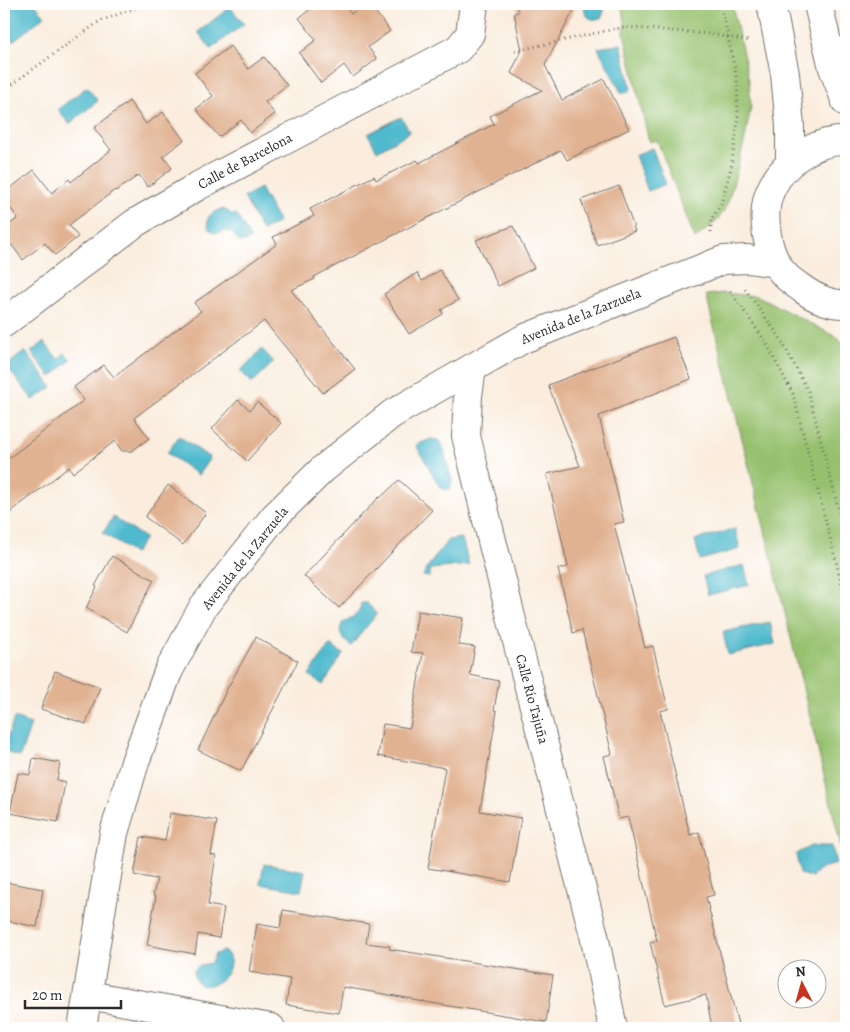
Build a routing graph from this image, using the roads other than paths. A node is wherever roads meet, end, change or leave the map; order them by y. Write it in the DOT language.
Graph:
graph roads {
  1 [pos="474,4"];
  2 [pos="771,4"];
  3 [pos="818,4"];
  4 [pos="846,102"];
  5 [pos="846,141"];
  6 [pos="790,164"];
  7 [pos="776,263"];
  8 [pos="844,306"];
  9 [pos="4,323"];
  10 [pos="472,368"];
  11 [pos="88,995"];
  12 [pos="82,1028"];
  13 [pos="271,1028"];
  14 [pos="613,1028"];
  1 -- 9 [label="street, Calle de Barcelona"];
  2 -- 6 [label="street"];
  3 -- 4 [label="street"];
  5 -- 6 [label="street"];
  6 -- 7 [label="street"];
  7 -- 8 [label="street"];
  7 -- 10 [label="street, Avenida de la Zarzuela"];
  10 -- 11 [label="street, Avenida de la Zarzuela"];
  10 -- 14 [label="street, Calle Río Tajuña"];
  11 -- 12 [label="street, Avenida de la Zarzuela"];
  11 -- 13 [label="street"];
}
